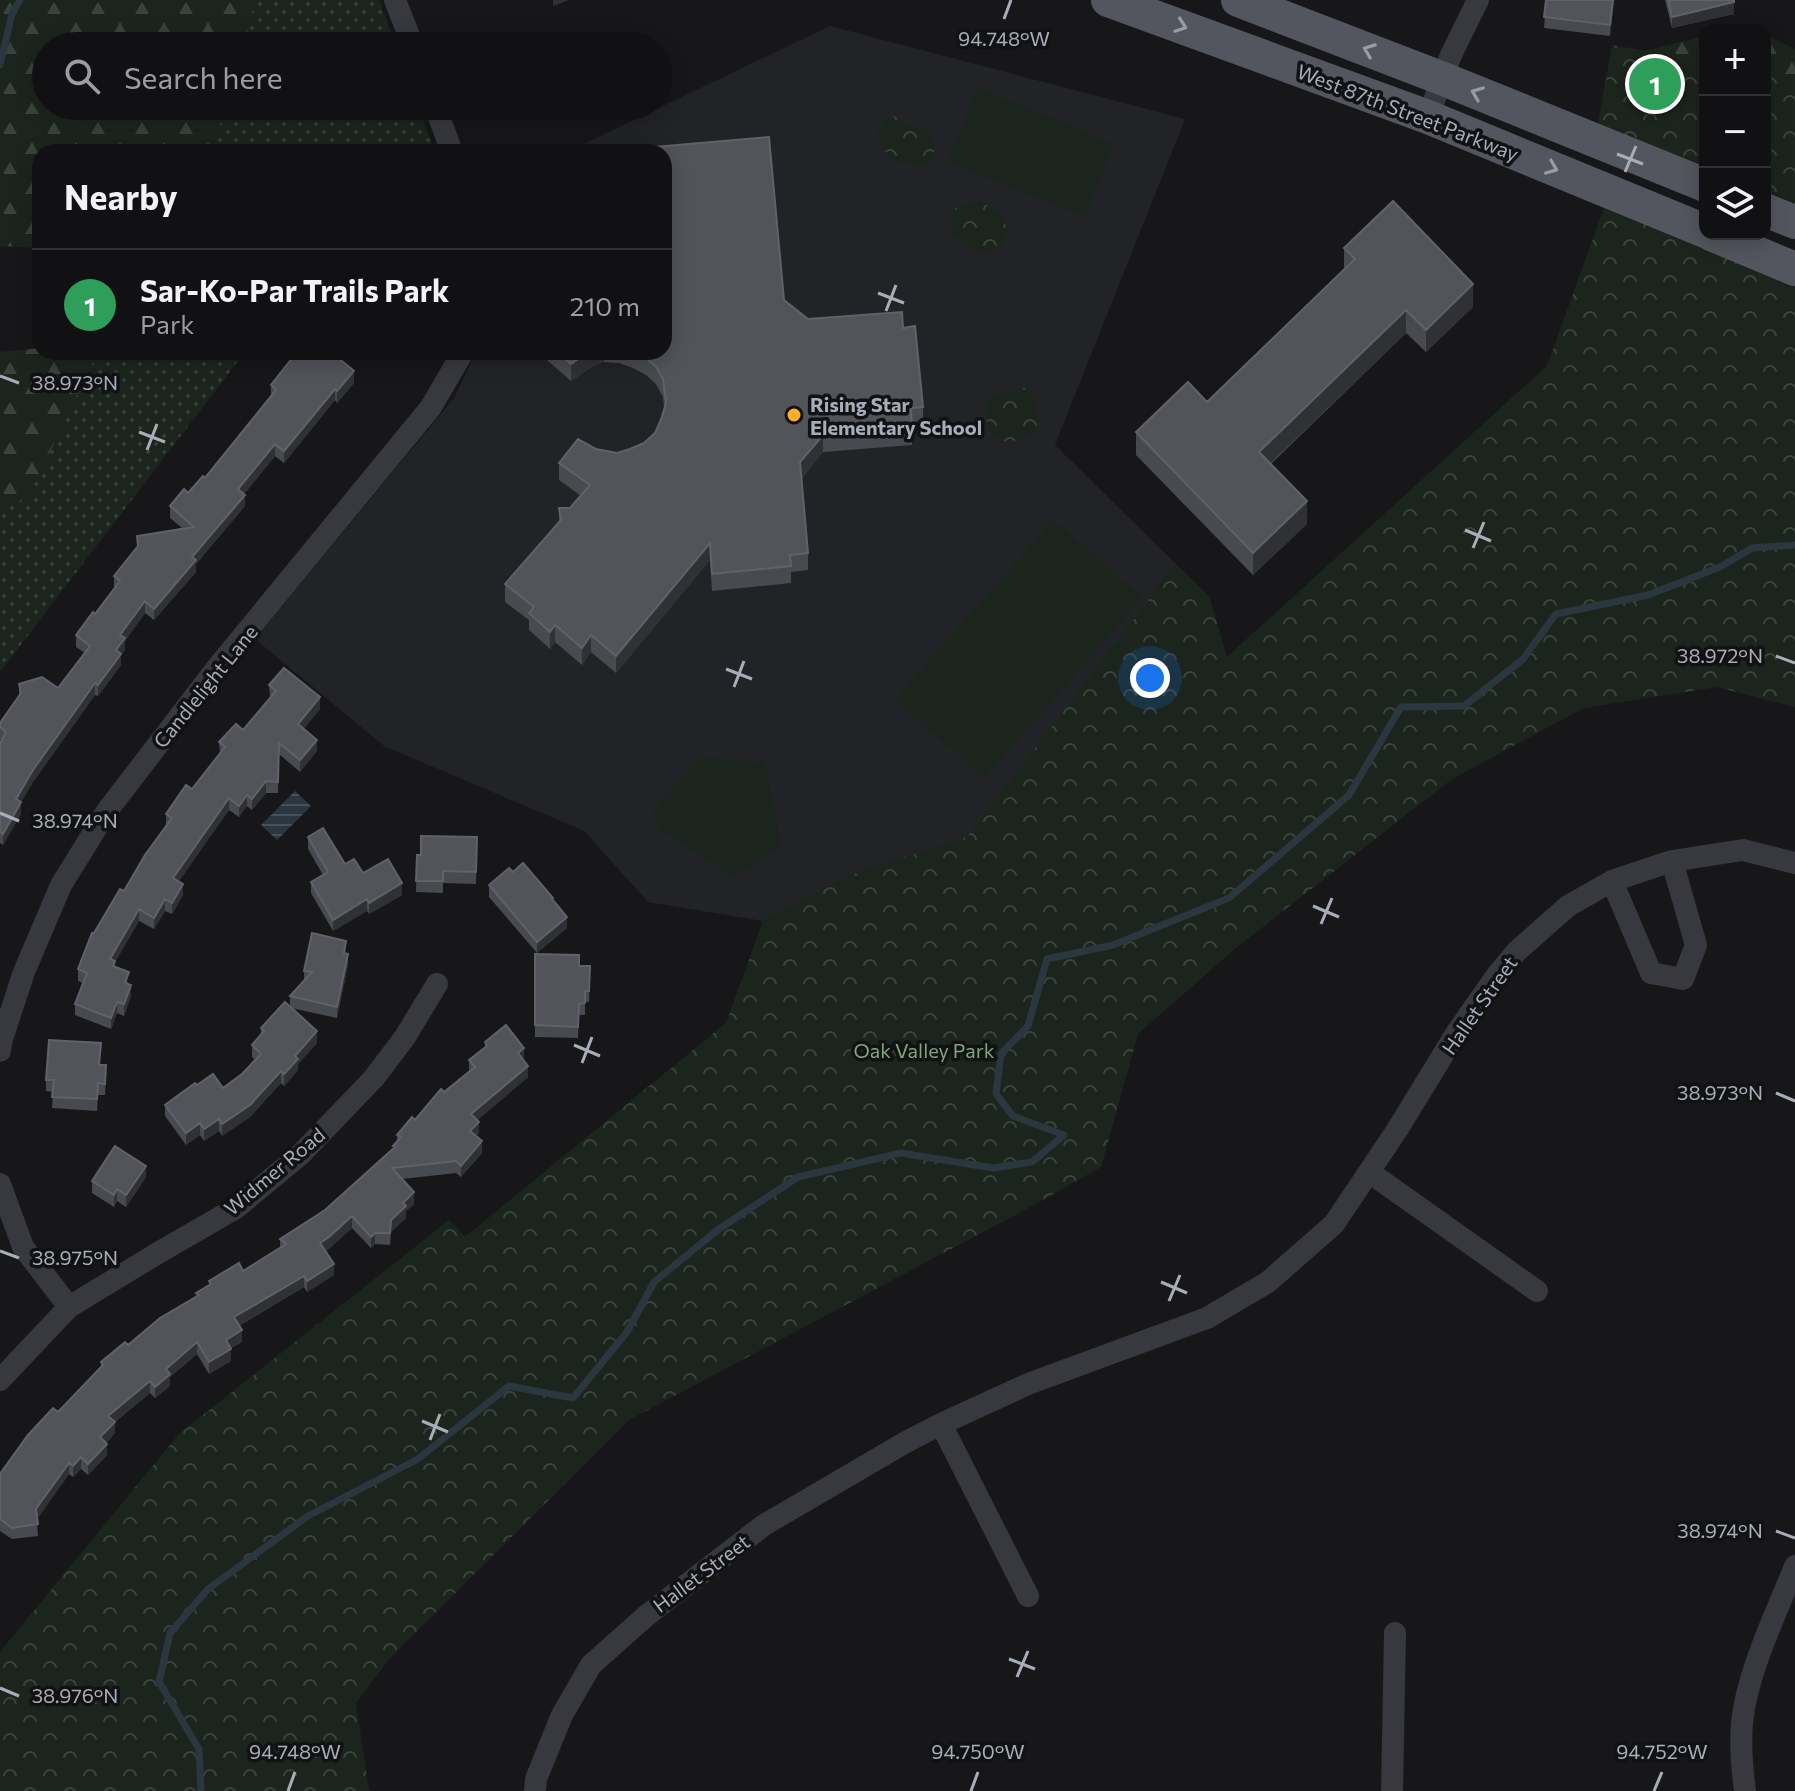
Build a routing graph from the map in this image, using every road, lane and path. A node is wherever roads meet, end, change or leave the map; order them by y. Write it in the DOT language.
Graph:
graph roads {
  1 [pos="395,0"];
  2 [pos="1108,0"];
  3 [pos="1238,0"];
  4 [pos="1478,0"];
  5 [pos="408,32"];
  6 [pos="1441,78"];
  7 [pos="1428,117"];
  8 [pos="440,120"];
  9 [pos="449,144"];
  10 [pos="1699,183"];
  11 [pos="1771,212"];
  12 [pos="1795,222"];
  13 [pos="1699,229"];
  14 [pos="1725,240"];
  15 [pos="1795,269"];
  16 [pos="458,360"];
  17 [pos="1672,861"];
  18 [pos="1795,863"];
  19 [pos="1612,881"];
  20 [pos="437,984"];
  21 [pos="0,1051"];
  22 [pos="1369,1172"];
  23 [pos="0,1184"];
  24 [pos="1537,1291"];
  25 [pos="69,1307"];
  26 [pos="0,1380"];
  27 [pos="941,1424"];
  28 [pos="1795,1566"];
  29 [pos="1028,1596"];
  30 [pos="1395,1633"];
  31 [pos="535,1791"];
  32 [pos="1392,1791"];
  33 [pos="1745,1791"];
  1 -- 5 [label="street"];
  2 -- 7 [label="main road, West 87th Street Parkway, one-way"];
  6 -- 3 [label="main road, West 87th Street Parkway, one-way"];
  4 -- 6 [label="street"];
  6 -- 7 [label="street"];
  10 -- 6 [label="main road, West 87th Street Parkway, one-way"];
  7 -- 13 [label="main road, West 87th Street Parkway, one-way"];
  8 -- 9 [label="street"];
  11 -- 12 [label="main road"];
  14 -- 15 [label="main road"];
  16 -- 21 [label="street, Candlelight Lane"];
  17 -- 18 [label="street, Hallet Street"];
  17 -- 19 [label="street, Hallet Street"];
  17 -- 19 [label="street"];
  19 -- 22 [label="street, Hallet Street"];
  20 -- 25 [label="street, Widmer Road"];
  22 -- 24 [label="street"];
  22 -- 27 [label="street, Hallet Street"];
  23 -- 25 [label="street"];
  25 -- 26 [label="street, Widmer Road"];
  27 -- 29 [label="street"];
  27 -- 31 [label="street, Hallet Street"];
  28 -- 33 [label="street"];
  30 -- 32 [label="street"];
}
